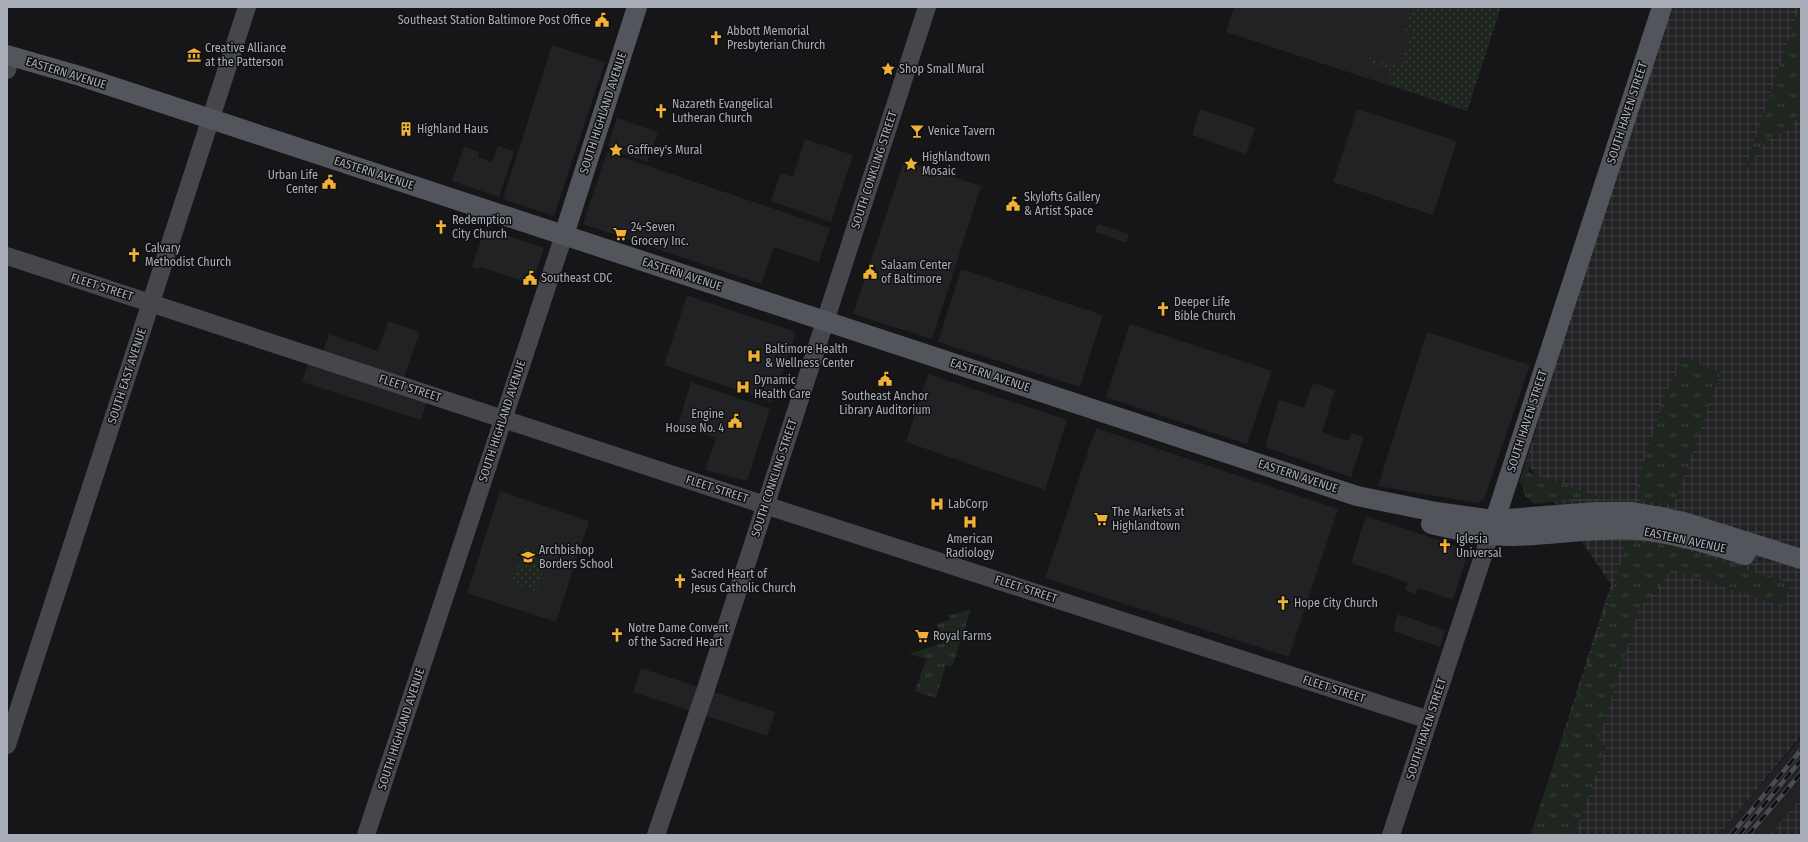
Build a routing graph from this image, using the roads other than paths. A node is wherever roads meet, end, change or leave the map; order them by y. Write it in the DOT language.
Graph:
graph roads {
  1 [pos="247,7"];
  2 [pos="637,7"];
  3 [pos="927,7"];
  4 [pos="1662,7"];
  5 [pos="8,60"];
  6 [pos="211,119"];
  7 [pos="564,235"];
  8 [pos="7,256"];
  9 [pos="151,304"];
  10 [pos="825,321"];
  11 [pos="503,419"];
  12 [pos="766,505"];
  13 [pos="1492,528"];
  14 [pos="1801,559"];
  15 [pos="1801,573"];
  16 [pos="1429,720"];
  17 [pos="7,745"];
  18 [pos="366,835"];
  19 [pos="656,835"];
  20 [pos="1391,835"];
  1 -- 6 [label="street, SOUTH EAST AVENUE"];
  2 -- 7 [label="main road, SOUTH HIGHLAND AVENUE"];
  3 -- 10 [label="street, SOUTH CONKLING STREET"];
  4 -- 13 [label="main road, SOUTH HAVEN STREET"];
  5 -- 6 [label="main road, EASTERN AVENUE"];
  6 -- 7 [label="main road, EASTERN AVENUE"];
  6 -- 9 [label="street, SOUTH EAST AVENUE"];
  7 -- 10 [label="main road, EASTERN AVENUE"];
  7 -- 11 [label="street, SOUTH HIGHLAND AVENUE"];
  8 -- 9 [label="street, FLEET STREET"];
  9 -- 11 [label="street, FLEET STREET"];
  9 -- 17 [label="street, SOUTH EAST AVENUE"];
  10 -- 12 [label="street, SOUTH CONKLING STREET"];
  10 -- 13 [label="main road, EASTERN AVENUE"];
  11 -- 12 [label="street, FLEET STREET"];
  11 -- 18 [label="street, SOUTH HIGHLAND AVENUE"];
  12 -- 16 [label="street, FLEET STREET"];
  12 -- 19 [label="street, SOUTH CONKLING STREET"];
  13 -- 14 [label="main road, EASTERN AVENUE"];
  13 -- 15 [label="main road, EASTERN AVENUE"];
  13 -- 16 [label="street, SOUTH HAVEN STREET"];
  16 -- 20 [label="street, SOUTH HAVEN STREET"];
}
